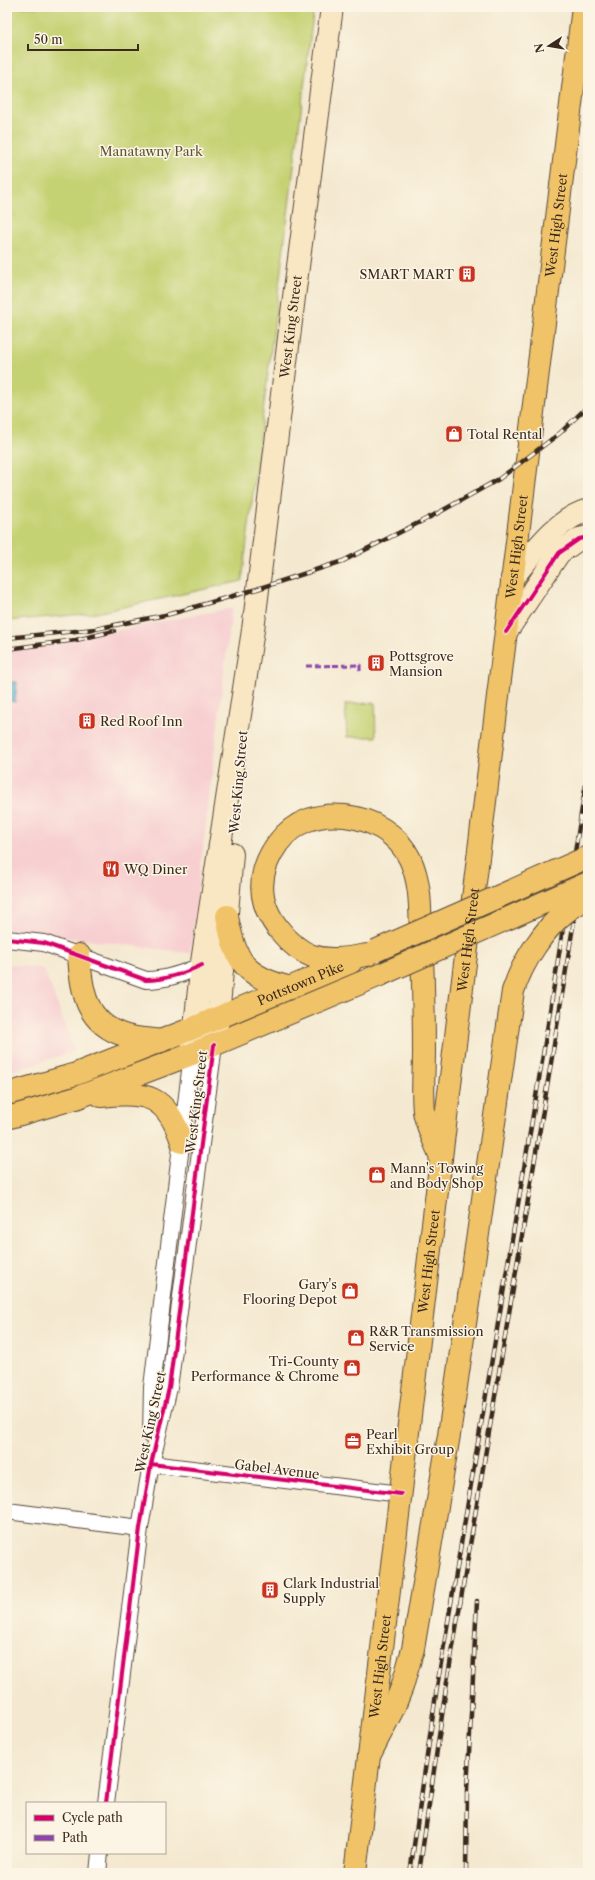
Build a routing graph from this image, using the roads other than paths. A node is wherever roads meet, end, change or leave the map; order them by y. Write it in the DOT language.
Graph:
graph roads {
  1 [pos="332,7"];
  2 [pos="584,7"];
  3 [pos="588,510"];
  4 [pos="588,537"];
  5 [pos="512,578"];
  6 [pos="506,632"];
  7 [pos="250,647"];
  8 [pos="588,857"];
  9 [pos="588,883"];
  10 [pos="588,897"];
  11 [pos="227,916"];
  12 [pos="7,939"];
  13 [pos="371,953"];
  14 [pos="79,955"];
  15 [pos="202,965"];
  16 [pos="291,988"];
  17 [pos="218,1018"];
  18 [pos="196,1027"];
  19 [pos="162,1041"];
  20 [pos="214,1045"];
  21 [pos="192,1054"];
  22 [pos="7,1094"];
  23 [pos="76,1098"];
  24 [pos="7,1118"];
  25 [pos="182,1142"];
  26 [pos="441,1158"];
  27 [pos="151,1464"];
  28 [pos="401,1494"];
  29 [pos="7,1512"];
  30 [pos="140,1528"];
  31 [pos="369,1756"];
  32 [pos="106,1802"];
  33 [pos="100,1854"];
  34 [pos="98,1873"];
  35 [pos="355,1873"];
  1 -- 7 [label="main road, West King Street"];
  2 -- 5 [label="main road, West High Street"];
  3 -- 5 [label="main road"];
  4 -- 6 [label="main road"];
  5 -- 6 [label="main road, West High Street"];
  6 -- 26 [label="main road, West High Street"];
  7 -- 11 [label="main road, West King Street"];
  7 -- 15 [label="main road, West King Street"];
  8 -- 13 [label="main road, Pottstown Pike, bridge"];
  9 -- 20 [label="main road, Pottstown Pike, bridge"];
  10 -- 31 [label="main road, bridge"];
  11 -- 16 [label="main road"];
  11 -- 17 [label="main road, West King Street"];
  12 -- 14 [label="street"];
  13 -- 16 [label="main road, Pottstown Pike"];
  13 -- 26 [label="main road"];
  14 -- 15 [label="street"];
  14 -- 19 [label="main road"];
  15 -- 18 [label="main road, West King Street"];
  16 -- 17 [label="main road, Pottstown Pike"];
  17 -- 18 [label="main road, Pottstown Pike"];
  17 -- 20 [label="main road, West King Street"];
  18 -- 19 [label="main road, Pottstown Pike"];
  18 -- 21 [label="main road, West King Street"];
  19 -- 22 [label="main road, Pottstown Pike"];
  20 -- 21 [label="main road, Pottstown Pike"];
  20 -- 27 [label="street, West King Street"];
  21 -- 23 [label="main road, Pottstown Pike"];
  21 -- 25 [label="street, West King Street"];
  23 -- 24 [label="main road, Pottstown Pike"];
  23 -- 25 [label="main road"];
  25 -- 27 [label="street, West King Street"];
  26 -- 28 [label="main road, West High Street"];
  27 -- 28 [label="street, Gabel Avenue"];
  27 -- 30 [label="street, West King Street"];
  28 -- 31 [label="main road, West High Street"];
  29 -- 30 [label="street"];
  30 -- 32 [label="street, West King Street"];
  31 -- 35 [label="main road, West High Street"];
  33 -- 34 [label="street"];
}
